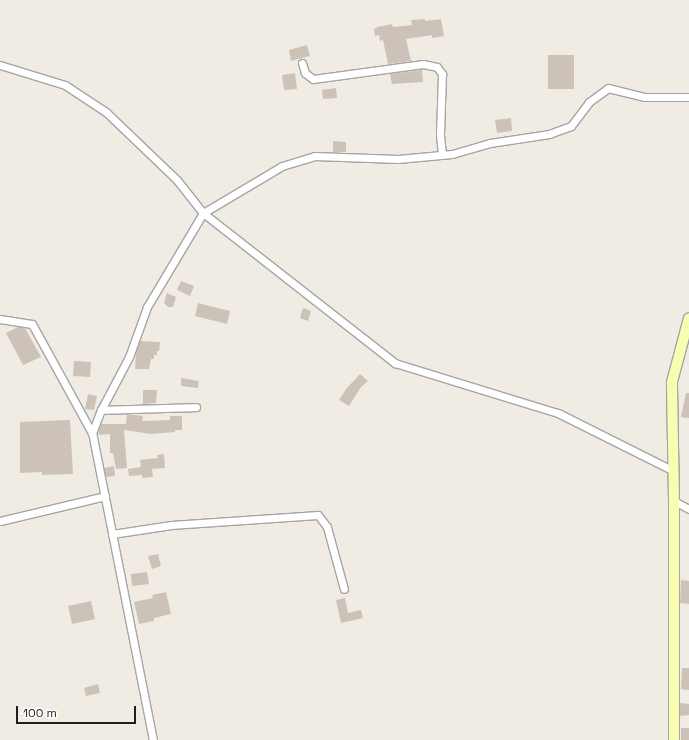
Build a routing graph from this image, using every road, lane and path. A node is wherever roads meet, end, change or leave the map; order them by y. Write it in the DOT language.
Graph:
graph roads {
  1 [pos="302,63"];
  2 [pos="0,65"];
  3 [pos="689,97"];
  4 [pos="442,155"];
  5 [pos="203,213"];
  6 [pos="689,318"];
  7 [pos="0,319"];
  8 [pos="196,407"];
  9 [pos="101,410"];
  10 [pos="92,433"];
  11 [pos="672,470"];
  12 [pos="105,496"];
  13 [pos="674,501"];
  14 [pos="689,509"];
  15 [pos="0,521"];
  16 [pos="112,534"];
  17 [pos="344,589"];
  18 [pos="153,740"];
  19 [pos="674,740"];
  1 -- 4 [label="street"];
  2 -- 5 [label="street"];
  3 -- 4 [label="street"];
  4 -- 5 [label="street"];
  5 -- 9 [label="street"];
  5 -- 11 [label="street"];
  6 -- 11 [label="street"];
  7 -- 10 [label="street"];
  8 -- 9 [label="street"];
  9 -- 10 [label="street"];
  10 -- 12 [label="street"];
  11 -- 13 [label="street"];
  12 -- 15 [label="street"];
  12 -- 16 [label="street"];
  13 -- 14 [label="street"];
  13 -- 19 [label="street"];
  16 -- 17 [label="street"];
  16 -- 18 [label="street"];
}
